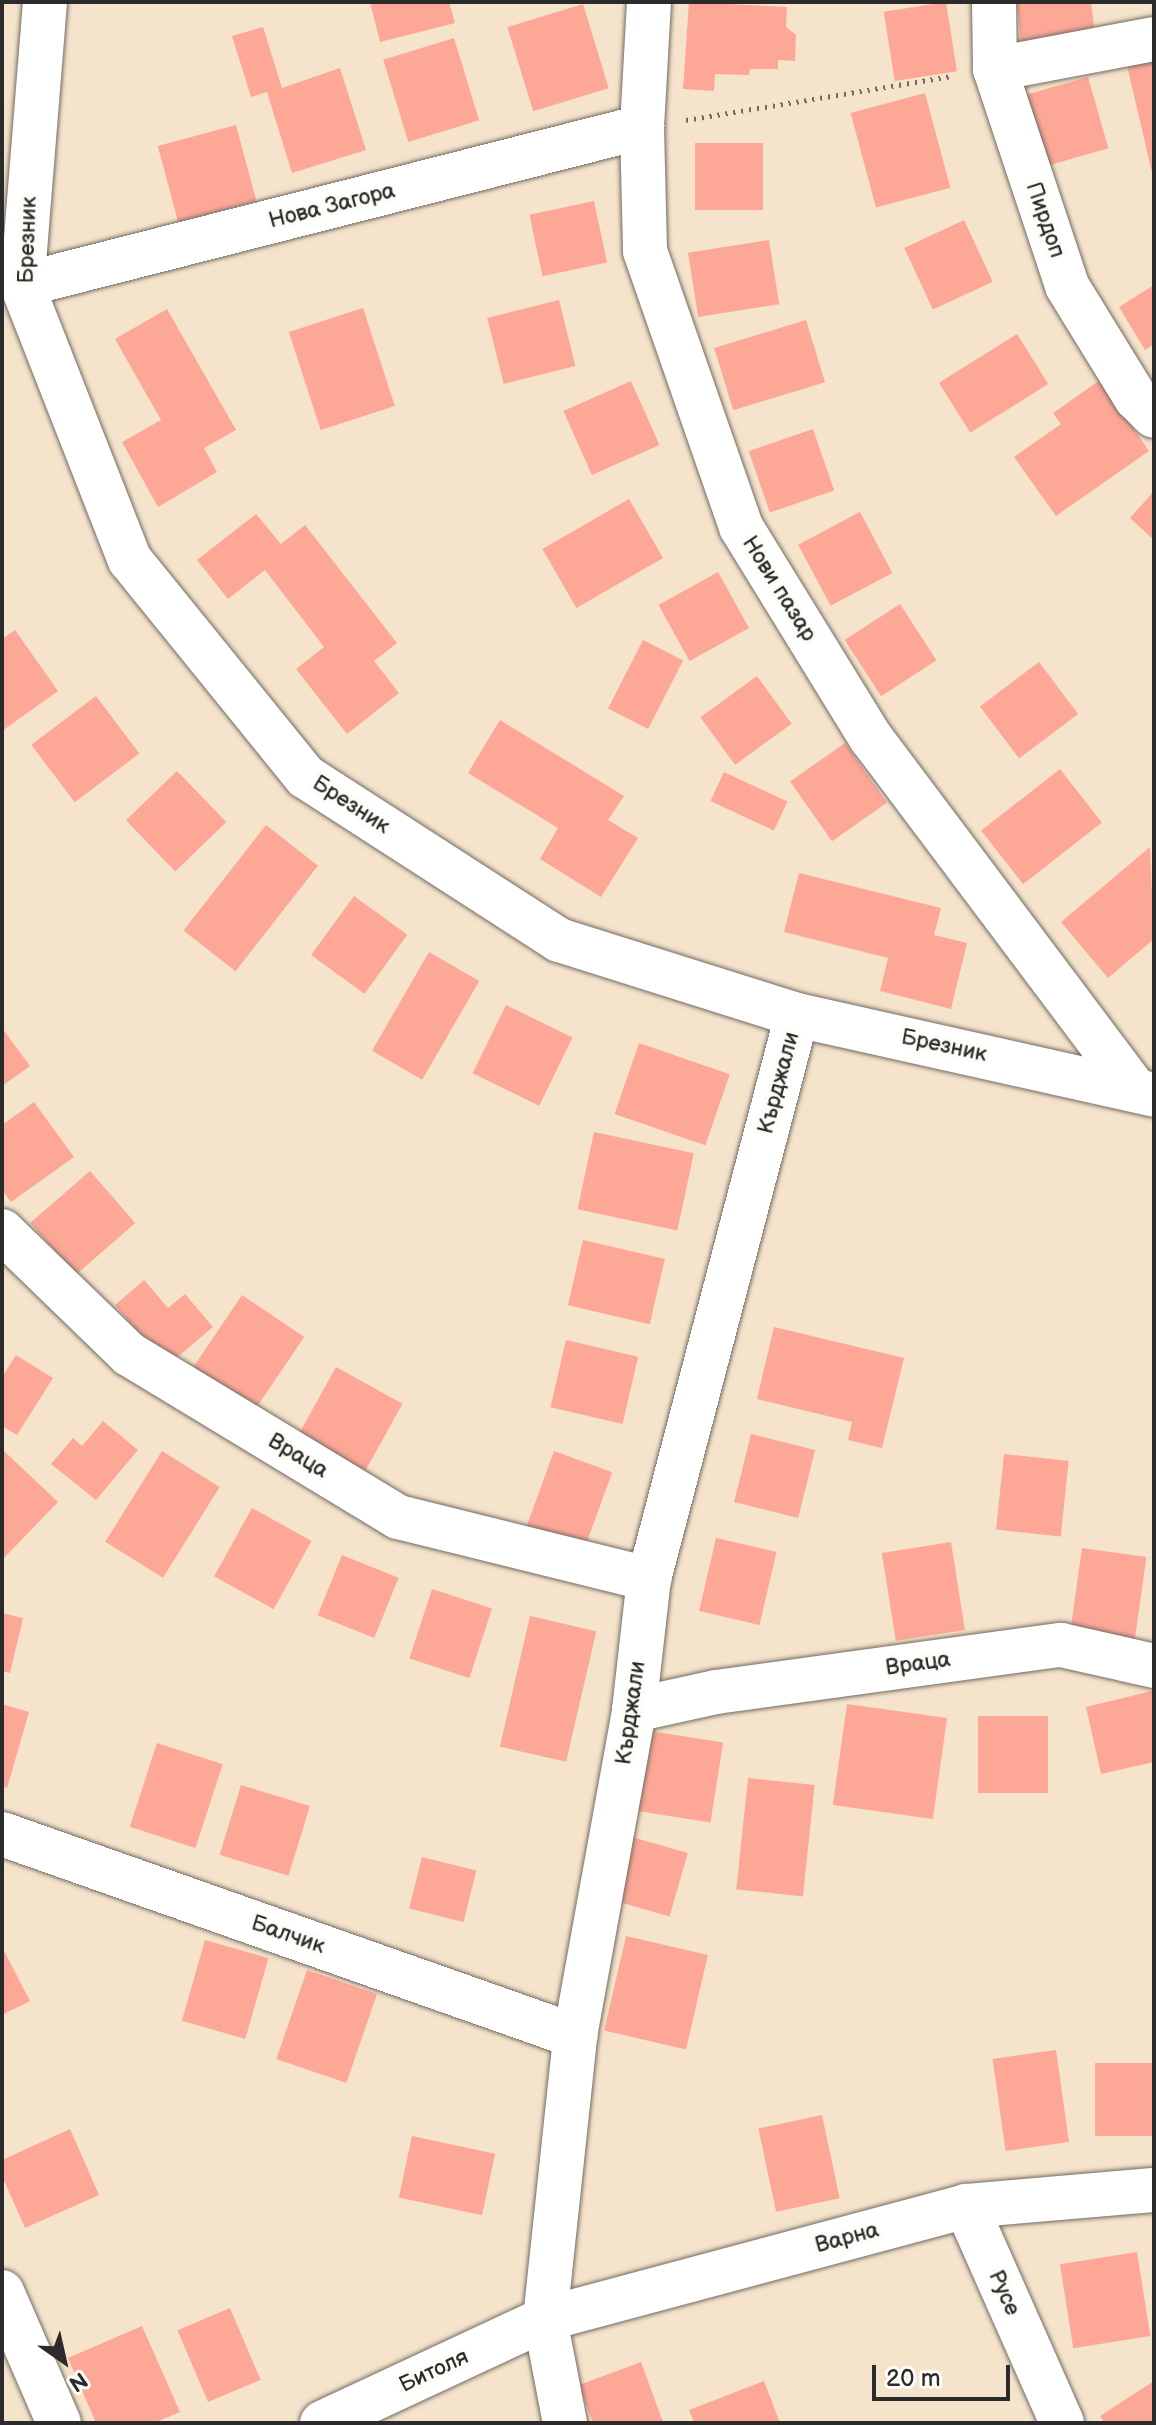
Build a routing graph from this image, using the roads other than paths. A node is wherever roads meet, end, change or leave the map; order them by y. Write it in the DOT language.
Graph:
graph roads {
  1 [pos="45,2"];
  2 [pos="649,2"];
  3 [pos="994,2"];
  4 [pos="1154,39"];
  5 [pos="995,69"];
  6 [pos="642,127"];
  7 [pos="22,285"];
  8 [pos="1154,416"];
  9 [pos="797,1015"];
  10 [pos="1145,1092"];
  11 [pos="2,1231"];
  12 [pos="649,1579"];
  13 [pos="1154,1666"];
  14 [pos="634,1710"];
  15 [pos="2,1834"];
  16 [pos="575,2036"];
  17 [pos="1154,2190"];
  18 [pos="966,2206"];
  19 [pos="2,2292"];
  20 [pos="545,2319"];
  21 [pos="59,2423"];
  22 [pos="322,2423"];
  23 [pos="565,2423"];
  24 [pos="1062,2423"];
  1 -- 7 [label="street, Брезник"];
  2 -- 6 [label="street, Нови пазар"];
  3 -- 5 [label="street, Пирдоп"];
  4 -- 5 [label="street"];
  5 -- 8 [label="street, Пирдоп"];
  6 -- 7 [label="street, Нова Загора"];
  6 -- 10 [label="street, Нови пазар"];
  7 -- 9 [label="street, Брезник"];
  9 -- 10 [label="street, Брезник"];
  9 -- 12 [label="street, Кърджали"];
  11 -- 12 [label="street, Враца"];
  12 -- 14 [label="street, Кърджали"];
  13 -- 14 [label="street, Враца"];
  14 -- 16 [label="street, Кърджали"];
  15 -- 16 [label="street, Балчик"];
  16 -- 20 [label="street, Кърджали"];
  17 -- 18 [label="street, Варна"];
  18 -- 20 [label="street, Варна"];
  18 -- 24 [label="street, Русе"];
  19 -- 21 [label="street"];
  20 -- 22 [label="street, Битоля"];
  20 -- 23 [label="street, Кърджали"];
}
